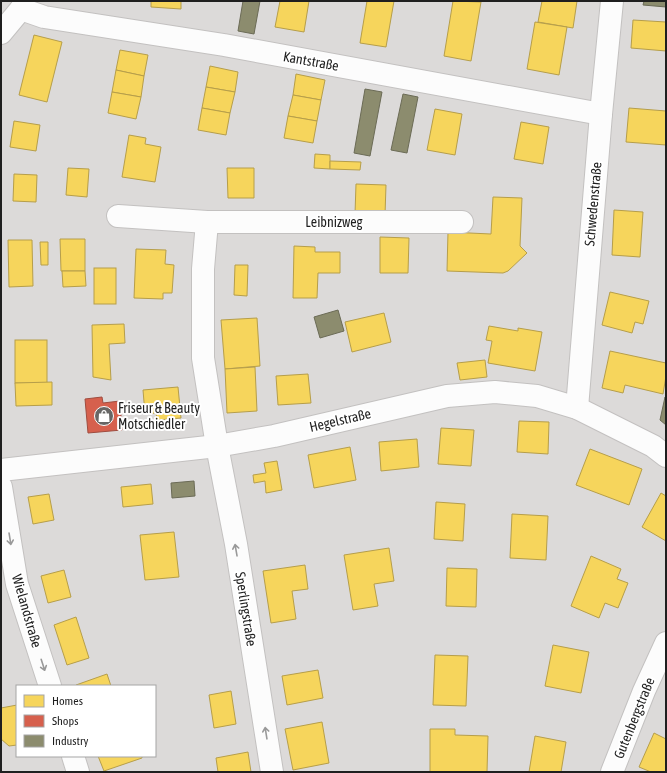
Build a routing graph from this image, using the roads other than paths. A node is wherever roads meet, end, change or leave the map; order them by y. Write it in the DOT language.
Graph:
graph roads {
  1 [pos="612,1"];
  2 [pos="18,5"];
  3 [pos="1,33"];
  4 [pos="601,114"];
  5 [pos="118,216"];
  6 [pos="207,222"];
  7 [pos="462,222"];
  8 [pos="577,408"];
  9 [pos="217,446"];
  10 [pos="666,456"];
  11 [pos="1,470"];
  12 [pos="1,487"];
  13 [pos="666,643"];
  14 [pos="50,685"];
  15 [pos="73,757"];
  16 [pos="78,772"];
  17 [pos="272,772"];
  18 [pos="612,772"];
  1 -- 4 [label="street, Schwedenstraße"];
  2 -- 3 [label="street"];
  2 -- 4 [label="street, Kantstraße"];
  4 -- 8 [label="street, Schwedenstraße"];
  5 -- 6 [label="street, Leibnizweg"];
  6 -- 7 [label="street, Leibnizweg"];
  6 -- 9 [label="street"];
  8 -- 9 [label="street, Hegelstraße"];
  8 -- 10 [label="street, Hegelstraße"];
  9 -- 11 [label="street, Hegelstraße"];
  17 -- 9 [label="street, Sperlingstraße, one-way"];
  12 -- 14 [label="street, Wielandstraße, one-way"];
  13 -- 18 [label="street, Gutenbergstraße"];
  15 -- 16 [label="street"];
}
